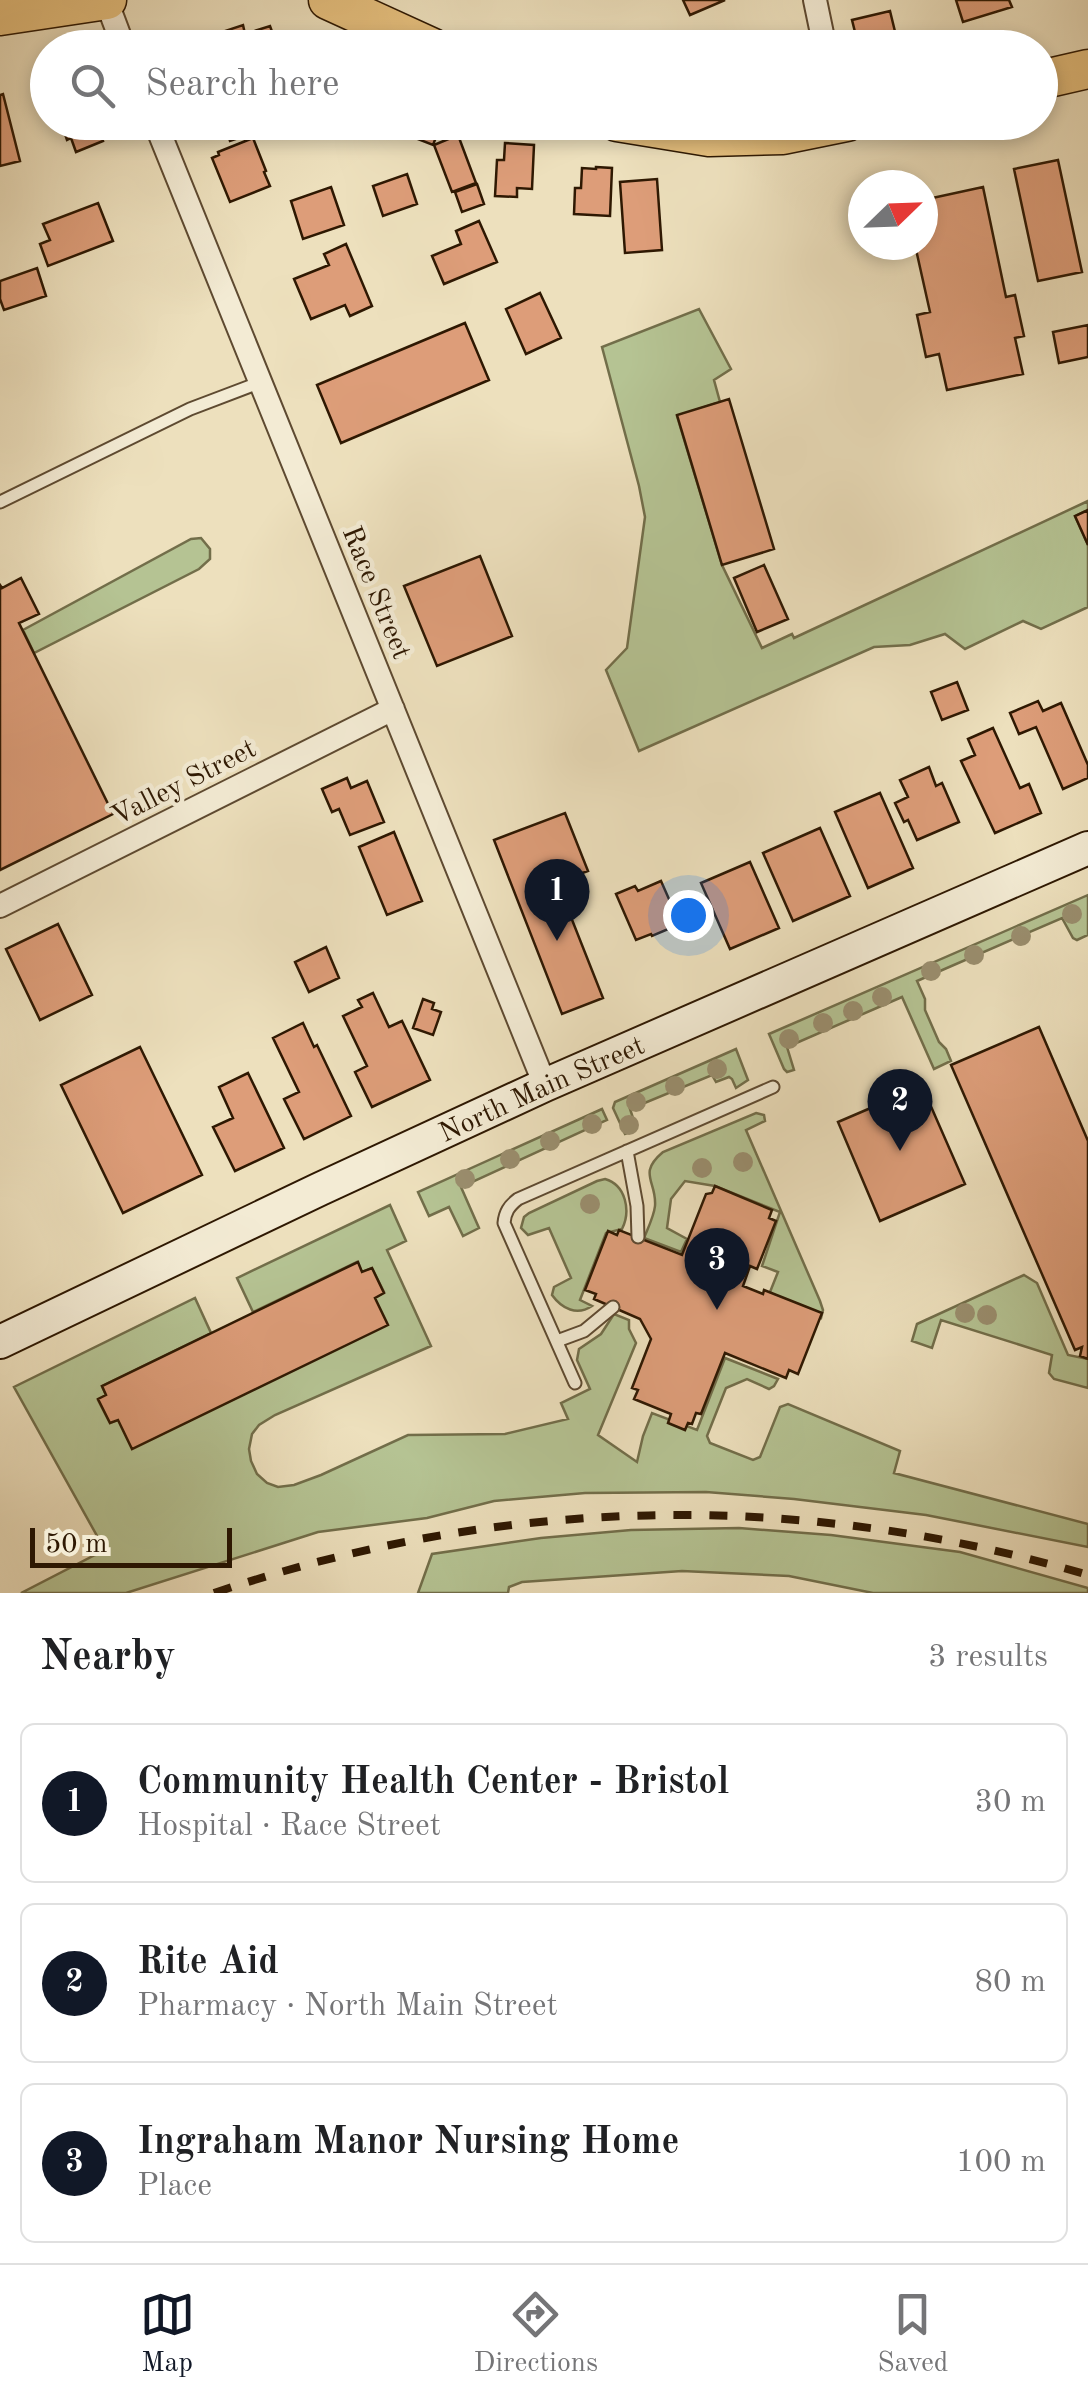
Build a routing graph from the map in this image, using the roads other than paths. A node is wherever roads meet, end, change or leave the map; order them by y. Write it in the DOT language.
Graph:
graph roads {
  1 [pos="106,0"];
  2 [pos="328,0"];
  3 [pos="814,0"];
  4 [pos="4,10"];
  5 [pos="117,30"];
  6 [pos="394,30"];
  7 [pos="822,30"];
  8 [pos="1088,69"];
  9 [pos="1058,76"];
  10 [pos="161,140"];
  11 [pos="261,382"];
  12 [pos="0,502"];
  13 [pos="393,708"];
  14 [pos="1088,848"];
  15 [pos="0,906"];
  16 [pos="545,1084"];
  17 [pos="774,1087"];
  18 [pos="627,1151"];
  19 [pos="638,1237"];
  20 [pos="612,1307"];
  21 [pos="556,1341"];
  22 [pos="0,1342"];
  23 [pos="575,1383"];
  1 -- 4 [label="main road"];
  1 -- 5 [label="street"];
  2 -- 6 [label="main road"];
  3 -- 7 [label="street"];
  8 -- 9 [label="main road"];
  10 -- 11 [label="street, Race Street"];
  11 -- 12 [label="lane"];
  11 -- 13 [label="street, Race Street"];
  13 -- 15 [label="street, Valley Street"];
  13 -- 16 [label="street, Race Street"];
  14 -- 16 [label="street, North Main Street"];
  16 -- 22 [label="street, North Main Street"];
  17 -- 18 [label="lane"];
  18 -- 19 [label="lane"];
  18 -- 21 [label="lane"];
  20 -- 21 [label="lane"];
  21 -- 23 [label="lane"];
}
